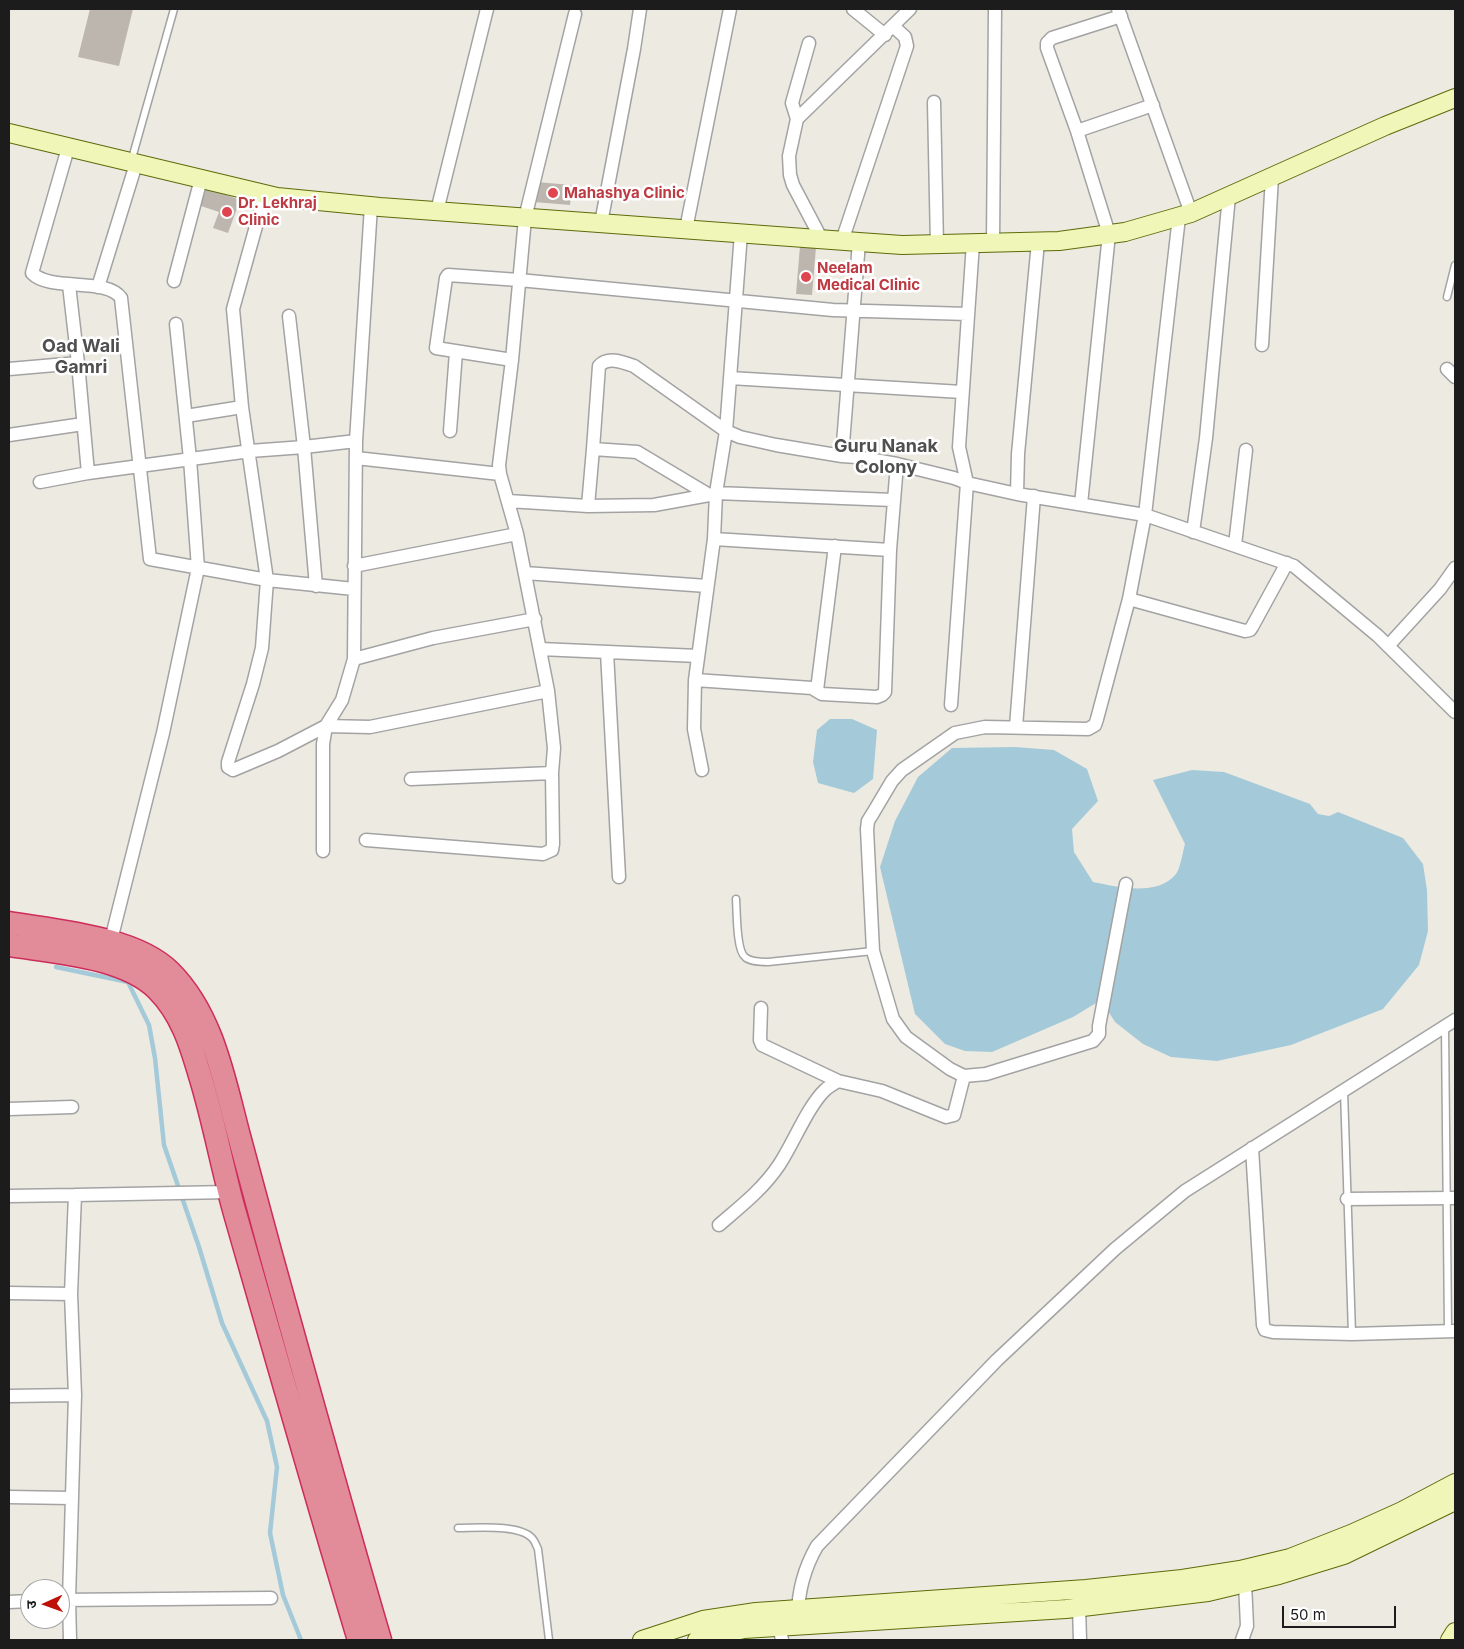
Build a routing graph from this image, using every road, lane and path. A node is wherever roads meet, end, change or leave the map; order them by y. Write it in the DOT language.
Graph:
graph roads {
  1 [pos="174,9"];
  2 [pos="487,9"];
  3 [pos="640,9"];
  4 [pos="730,9"];
  5 [pos="853,9"];
  6 [pos="910,9"];
  7 [pos="995,9"];
  8 [pos="1120,13"];
  9 [pos="575,14"];
  10 [pos="889,30"];
  11 [pos="809,44"];
  12 [pos="1455,98"];
  13 [pos="934,102"];
  14 [pos="1153,106"];
  15 [pos="797,119"];
  16 [pos="1077,131"];
  17 [pos="9,133"];
  18 [pos="68,148"];
  19 [pos="133,163"];
  20 [pos="1272,177"];
  21 [pos="201,179"];
  22 [pos="265,194"];
  23 [pos="1229,196"];
  24 [pos="371,206"];
  25 [pos="437,211"];
  26 [pos="1185,215"];
  27 [pos="525,218"];
  28 [pos="601,223"];
  29 [pos="686,230"];
  30 [pos="741,234"];
  31 [pos="1110,234"];
  32 [pos="822,240"];
  33 [pos="850,242"];
  34 [pos="1038,242"];
  35 [pos="993,243"];
  36 [pos="937,244"];
  37 [pos="973,244"];
  38 [pos="1455,265"];
  39 [pos="519,280"];
  40 [pos="174,281"];
  41 [pos="69,285"];
  42 [pos="98,286"];
  43 [pos="1447,297"];
  44 [pos="736,301"];
  45 [pos="853,311"];
  46 [pos="968,314"];
  47 [pos="289,316"];
  48 [pos="176,324"];
  49 [pos="1262,345"];
  50 [pos="456,352"];
  51 [pos="512,360"];
  52 [pos="78,363"];
  53 [pos="9,369"];
  54 [pos="730,378"];
  55 [pos="848,385"];
  56 [pos="962,392"];
  57 [pos="242,407"];
  58 [pos="186,416"];
  59 [pos="83,424"];
  60 [pos="450,431"];
  61 [pos="726,431"];
  62 [pos="9,435"];
  63 [pos="356,441"];
  64 [pos="304,447"];
  65 [pos="593,449"];
  66 [pos="1246,450"];
  67 [pos="250,451"];
  68 [pos="842,456"];
  69 [pos="356,458"];
  70 [pos="190,459"];
  71 [pos="897,464"];
  72 [pos="140,466"];
  73 [pos="88,473"];
  74 [pos="500,474"];
  75 [pos="40,482"];
  76 [pos="967,483"];
  77 [pos="712,494"];
  78 [pos="1017,494"];
  79 [pos="1034,496"];
  80 [pos="893,500"];
  81 [pos="508,501"];
  82 [pos="1081,504"];
  83 [pos="588,506"];
  84 [pos="1145,515"];
  85 [pos="1193,532"];
  86 [pos="517,534"];
  87 [pos="714,539"];
  88 [pos="1235,545"];
  89 [pos="835,546"];
  90 [pos="890,550"];
  91 [pos="1287,563"];
  92 [pos="354,566"];
  93 [pos="198,568"];
  94 [pos="1455,568"];
  95 [pos="525,573"];
  96 [pos="267,580"];
  97 [pos="316,586"];
  98 [pos="707,586"];
  99 [pos="354,590"];
  100 [pos="1129,599"];
  101 [pos="535,619"];
  102 [pos="1388,646"];
  103 [pos="540,649"];
  104 [pos="607,652"];
  105 [pos="698,656"];
  106 [pos="354,660"];
  107 [pos="695,680"];
  108 [pos="817,690"];
  109 [pos="548,691"];
  110 [pos="951,705"];
  111 [pos="1455,712"];
  112 [pos="326,726"];
  113 [pos="1016,727"];
  114 [pos="702,770"];
  115 [pos="552,773"];
  116 [pos="411,779"];
  117 [pos="366,840"];
  118 [pos="323,850"];
  119 [pos="619,877"];
  120 [pos="1126,884"];
  121 [pos="736,899"];
  122 [pos="9,923"];
  123 [pos="111,940"];
  124 [pos="9,945"];
  125 [pos="873,951"];
  126 [pos="761,1008"];
  127 [pos="1450,1023"];
  128 [pos="964,1076"];
  129 [pos="838,1081"];
  130 [pos="1344,1089"];
  131 [pos="9,1108"];
  132 [pos="72,1108"];
  133 [pos="1252,1148"];
  134 [pos="229,1192"];
  135 [pos="75,1195"];
  136 [pos="9,1196"];
  137 [pos="1451,1198"];
  138 [pos="1347,1199"];
  139 [pos="720,1225"];
  140 [pos="9,1293"];
  141 [pos="71,1294"];
  142 [pos="1452,1332"];
  143 [pos="1352,1334"];
  144 [pos="75,1394"];
  145 [pos="9,1396"];
  146 [pos="1455,1483"];
  147 [pos="9,1497"];
  148 [pos="72,1498"];
  149 [pos="1455,1502"];
  150 [pos="458,1528"];
  151 [pos="66,1579"];
  152 [pos="1245,1584"];
  153 [pos="272,1598"];
  154 [pos="70,1600"];
  155 [pos="1079,1607"];
  156 [pos="798,1608"];
  157 [pos="779,1626"];
  158 [pos="798,1626"];
  159 [pos="1455,1632"];
  160 [pos="359,1640"];
  161 [pos="380,1640"];
  162 [pos="549,1640"];
  163 [pos="642,1640"];
  164 [pos="697,1640"];
  165 [pos="1080,1640"];
  166 [pos="1242,1640"];
  167 [pos="1450,1640"];
  1 -- 19 [label="lane"];
  2 -- 25 [label="street"];
  3 -- 28 [label="street"];
  4 -- 29 [label="street"];
  5 -- 10 [label="street"];
  6 -- 10 [label="street"];
  7 -- 35 [label="street"];
  8 -- 14 [label="street"];
  8 -- 16 [label="street"];
  9 -- 27 [label="street"];
  10 -- 15 [label="street"];
  10 -- 33 [label="street"];
  11 -- 15 [label="street"];
  12 -- 20 [label="main road"];
  13 -- 36 [label="street"];
  14 -- 16 [label="street"];
  14 -- 26 [label="street"];
  15 -- 32 [label="street"];
  16 -- 31 [label="street"];
  17 -- 18 [label="main road"];
  18 -- 19 [label="main road"];
  18 -- 41 [label="street"];
  19 -- 21 [label="main road"];
  19 -- 42 [label="street"];
  20 -- 23 [label="main road"];
  20 -- 49 [label="street"];
  21 -- 22 [label="main road"];
  21 -- 40 [label="street"];
  22 -- 24 [label="main road"];
  22 -- 57 [label="street"];
  23 -- 26 [label="main road"];
  23 -- 85 [label="street"];
  24 -- 25 [label="main road"];
  24 -- 63 [label="street"];
  25 -- 27 [label="main road"];
  26 -- 31 [label="main road"];
  26 -- 84 [label="street"];
  27 -- 28 [label="main road"];
  27 -- 39 [label="street"];
  28 -- 29 [label="main road"];
  29 -- 30 [label="main road"];
  30 -- 32 [label="main road"];
  30 -- 44 [label="street"];
  31 -- 34 [label="main road"];
  31 -- 82 [label="street"];
  32 -- 33 [label="main road"];
  33 -- 36 [label="main road"];
  33 -- 45 [label="street"];
  34 -- 35 [label="main road"];
  34 -- 78 [label="street"];
  35 -- 37 [label="main road"];
  36 -- 37 [label="main road"];
  37 -- 46 [label="street"];
  38 -- 43 [label="lane"];
  39 -- 44 [label="street"];
  39 -- 50 [label="street"];
  39 -- 51 [label="street"];
  41 -- 42 [label="street"];
  41 -- 52 [label="street"];
  42 -- 72 [label="street"];
  44 -- 45 [label="street"];
  44 -- 54 [label="street"];
  45 -- 46 [label="street"];
  45 -- 55 [label="street"];
  46 -- 56 [label="street"];
  47 -- 64 [label="street"];
  48 -- 58 [label="street"];
  50 -- 51 [label="street"];
  50 -- 60 [label="street"];
  51 -- 74 [label="street"];
  52 -- 53 [label="street"];
  52 -- 59 [label="street"];
  54 -- 55 [label="street"];
  54 -- 61 [label="street"];
  55 -- 56 [label="street"];
  55 -- 68 [label="street"];
  56 -- 76 [label="street"];
  57 -- 58 [label="street"];
  57 -- 67 [label="street"];
  58 -- 70 [label="street"];
  59 -- 62 [label="street"];
  59 -- 73 [label="street"];
  61 -- 65 [label="street"];
  61 -- 68 [label="street"];
  61 -- 77 [label="street"];
  63 -- 64 [label="street"];
  63 -- 69 [label="street"];
  64 -- 67 [label="street"];
  64 -- 97 [label="street"];
  65 -- 77 [label="street"];
  65 -- 83 [label="street"];
  66 -- 88 [label="street"];
  67 -- 70 [label="street"];
  67 -- 96 [label="street"];
  68 -- 71 [label="street"];
  69 -- 74 [label="street"];
  69 -- 92 [label="street"];
  70 -- 72 [label="street"];
  70 -- 93 [label="street"];
  71 -- 76 [label="street"];
  71 -- 80 [label="street"];
  72 -- 73 [label="street"];
  72 -- 93 [label="street"];
  73 -- 75 [label="street"];
  74 -- 81 [label="street"];
  76 -- 78 [label="street"];
  76 -- 110 [label="street"];
  77 -- 80 [label="street"];
  77 -- 83 [label="street"];
  77 -- 87 [label="street"];
  78 -- 79 [label="street"];
  79 -- 82 [label="street"];
  79 -- 113 [label="street"];
  80 -- 90 [label="street"];
  81 -- 83 [label="street"];
  81 -- 86 [label="street"];
  82 -- 84 [label="street"];
  84 -- 85 [label="street"];
  84 -- 100 [label="street"];
  85 -- 88 [label="street"];
  86 -- 92 [label="street"];
  86 -- 95 [label="street"];
  87 -- 89 [label="street"];
  87 -- 98 [label="street"];
  88 -- 91 [label="street"];
  89 -- 90 [label="street"];
  89 -- 108 [label="street"];
  90 -- 108 [label="street"];
  91 -- 100 [label="street"];
  91 -- 102 [label="street"];
  92 -- 99 [label="street"];
  93 -- 96 [label="street"];
  93 -- 123 [label="street"];
  94 -- 102 [label="street"];
  95 -- 98 [label="street"];
  95 -- 101 [label="street"];
  96 -- 97 [label="street"];
  96 -- 112 [label="street"];
  97 -- 99 [label="street"];
  98 -- 105 [label="street"];
  99 -- 106 [label="street"];
  100 -- 113 [label="street"];
  101 -- 103 [label="street"];
  101 -- 106 [label="street"];
  102 -- 111 [label="street"];
  103 -- 104 [label="street"];
  103 -- 109 [label="street"];
  104 -- 105 [label="street"];
  104 -- 119 [label="street"];
  105 -- 107 [label="street"];
  106 -- 112 [label="street"];
  107 -- 108 [label="street"];
  107 -- 114 [label="street"];
  109 -- 112 [label="street"];
  109 -- 115 [label="street"];
  112 -- 118 [label="street"];
  113 -- 125 [label="street"];
  115 -- 116 [label="street"];
  115 -- 117 [label="street"];
  120 -- 128 [label="street"];
  121 -- 125 [label="lane"];
  122 -- 123 [label="highway"];
  123 -- 161 [label="highway"];
  124 -- 134 [label="highway"];
  125 -- 128 [label="street"];
  126 -- 129 [label="street"];
  127 -- 130 [label="street"];
  127 -- 137 [label="lane"];
  128 -- 129 [label="street"];
  129 -- 139 [label="street"];
  130 -- 133 [label="street"];
  130 -- 138 [label="lane"];
  131 -- 132 [label="street"];
  133 -- 143 [label="street"];
  133 -- 156 [label="street"];
  134 -- 135 [label="street"];
  134 -- 160 [label="highway"];
  135 -- 136 [label="street"];
  135 -- 141 [label="street"];
  137 -- 138 [label="street"];
  137 -- 142 [label="lane"];
  138 -- 143 [label="lane"];
  140 -- 141 [label="street"];
  141 -- 144 [label="street"];
  142 -- 143 [label="street"];
  144 -- 145 [label="street"];
  144 -- 148 [label="street"];
  146 -- 156 [label="main road"];
  147 -- 148 [label="street"];
  148 -- 151 [label="street"];
  149 -- 152 [label="main road"];
  150 -- 162 [label="lane"];
  152 -- 155 [label="main road"];
  152 -- 166 [label="street"];
  153 -- 154 [label="street"];
  155 -- 158 [label="main road"];
  155 -- 165 [label="street"];
  156 -- 157 [label="main road"];
  156 -- 158 [label="street"];
  157 -- 158 [label="main road"];
  157 -- 163 [label="main road"];
  157 -- 164 [label="main road"];
  159 -- 167 [label="main road"];
}
